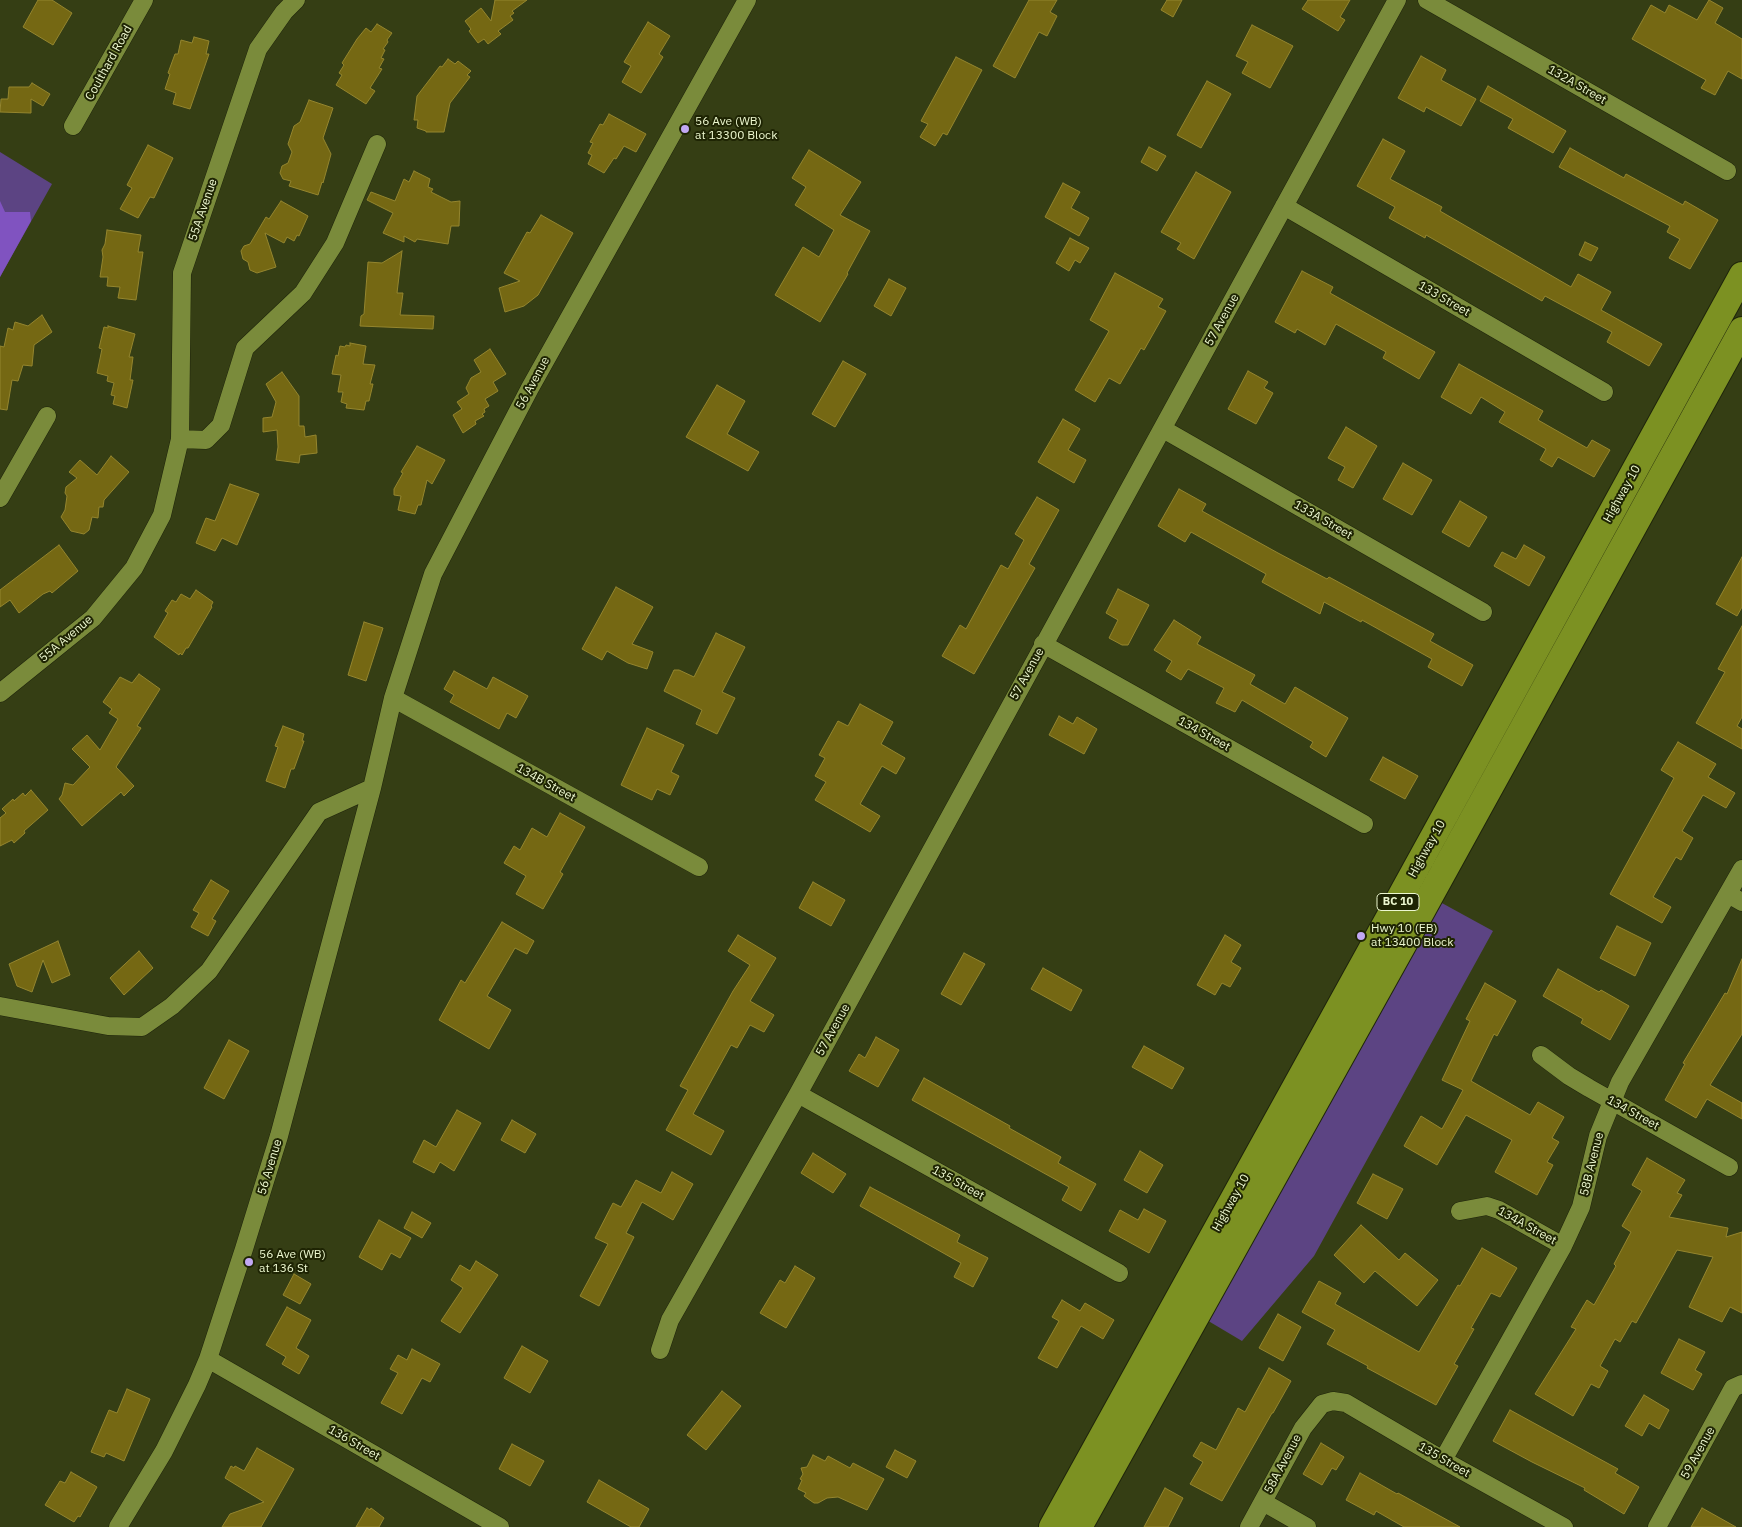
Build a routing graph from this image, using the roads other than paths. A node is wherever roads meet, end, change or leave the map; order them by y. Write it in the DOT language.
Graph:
graph roads {
  1 [pos="144,0"];
  2 [pos="296,0"];
  3 [pos="747,0"];
  4 [pos="1397,0"];
  5 [pos="1427,0"];
  6 [pos="73,126"];
  7 [pos="378,144"];
  8 [pos="1727,171"];
  9 [pos="1284,206"];
  10 [pos="1742,275"];
  11 [pos="1742,330"];
  12 [pos="1604,392"];
  13 [pos="47,416"];
  14 [pos="1163,428"];
  15 [pos="180,439"];
  16 [pos="0,498"];
  17 [pos="1483,612"];
  18 [pos="1043,644"];
  19 [pos="0,693"];
  20 [pos="393,698"];
  21 [pos="372,788"];
  22 [pos="1364,824"];
  23 [pos="699,867"];
  24 [pos="1742,869"];
  25 [pos="1735,898"];
  26 [pos="0,1006"];
  27 [pos="1541,1055"];
  28 [pos="798,1094"];
  29 [pos="1612,1102"];
  30 [pos="1729,1167"];
  31 [pos="1460,1212"];
  32 [pos="1563,1246"];
  33 [pos="1119,1273"];
  34 [pos="660,1350"];
  35 [pos="208,1359"];
  36 [pos="1742,1384"];
  37 [pos="1322,1404"];
  38 [pos="1443,1460"];
  39 [pos="1263,1502"];
  40 [pos="118,1527"];
  41 [pos="500,1527"];
  42 [pos="1052,1527"];
  43 [pos="1079,1527"];
  44 [pos="1249,1527"];
  45 [pos="1307,1527"];
  46 [pos="1564,1527"];
  47 [pos="1657,1527"];
  1 -- 6 [label="street, Coulthard Road"];
  2 -- 15 [label="street, 55A Avenue"];
  3 -- 20 [label="street, 56 Avenue"];
  4 -- 9 [label="street, 57 Avenue"];
  5 -- 8 [label="street, 132A Street"];
  7 -- 15 [label="street"];
  9 -- 12 [label="street, 133 Street"];
  9 -- 14 [label="street, 57 Avenue"];
  10 -- 42 [label="highway, Highway 10 / BC 10"];
  11 -- 43 [label="highway, Highway 10 / BC 10"];
  13 -- 16 [label="street"];
  14 -- 17 [label="street, 133A Street"];
  14 -- 18 [label="street, 57 Avenue"];
  15 -- 19 [label="street, 55A Avenue"];
  18 -- 22 [label="street, 134 Street"];
  18 -- 28 [label="street, 57 Avenue"];
  20 -- 21 [label="street, 56 Avenue"];
  20 -- 23 [label="street, 134B Street"];
  21 -- 26 [label="street"];
  21 -- 35 [label="street, 56 Avenue"];
  24 -- 25 [label="street, 58B Avenue"];
  25 -- 29 [label="street, 58B Avenue"];
  27 -- 29 [label="street, 134 Street"];
  28 -- 33 [label="street, 135 Street"];
  28 -- 34 [label="street, 57 Avenue"];
  29 -- 30 [label="street, 134 Street"];
  29 -- 32 [label="street, 58B Avenue"];
  31 -- 32 [label="street, 134A Street"];
  32 -- 38 [label="street, 58B Avenue"];
  35 -- 40 [label="street, 56 Avenue"];
  35 -- 41 [label="street, 136 Street"];
  36 -- 47 [label="street, 59 Avenue"];
  37 -- 38 [label="street, 135 Street"];
  37 -- 39 [label="street, 58A Avenue"];
  38 -- 46 [label="street, 135 Street"];
  39 -- 44 [label="street, 58A Avenue"];
  39 -- 45 [label="street"];
}
